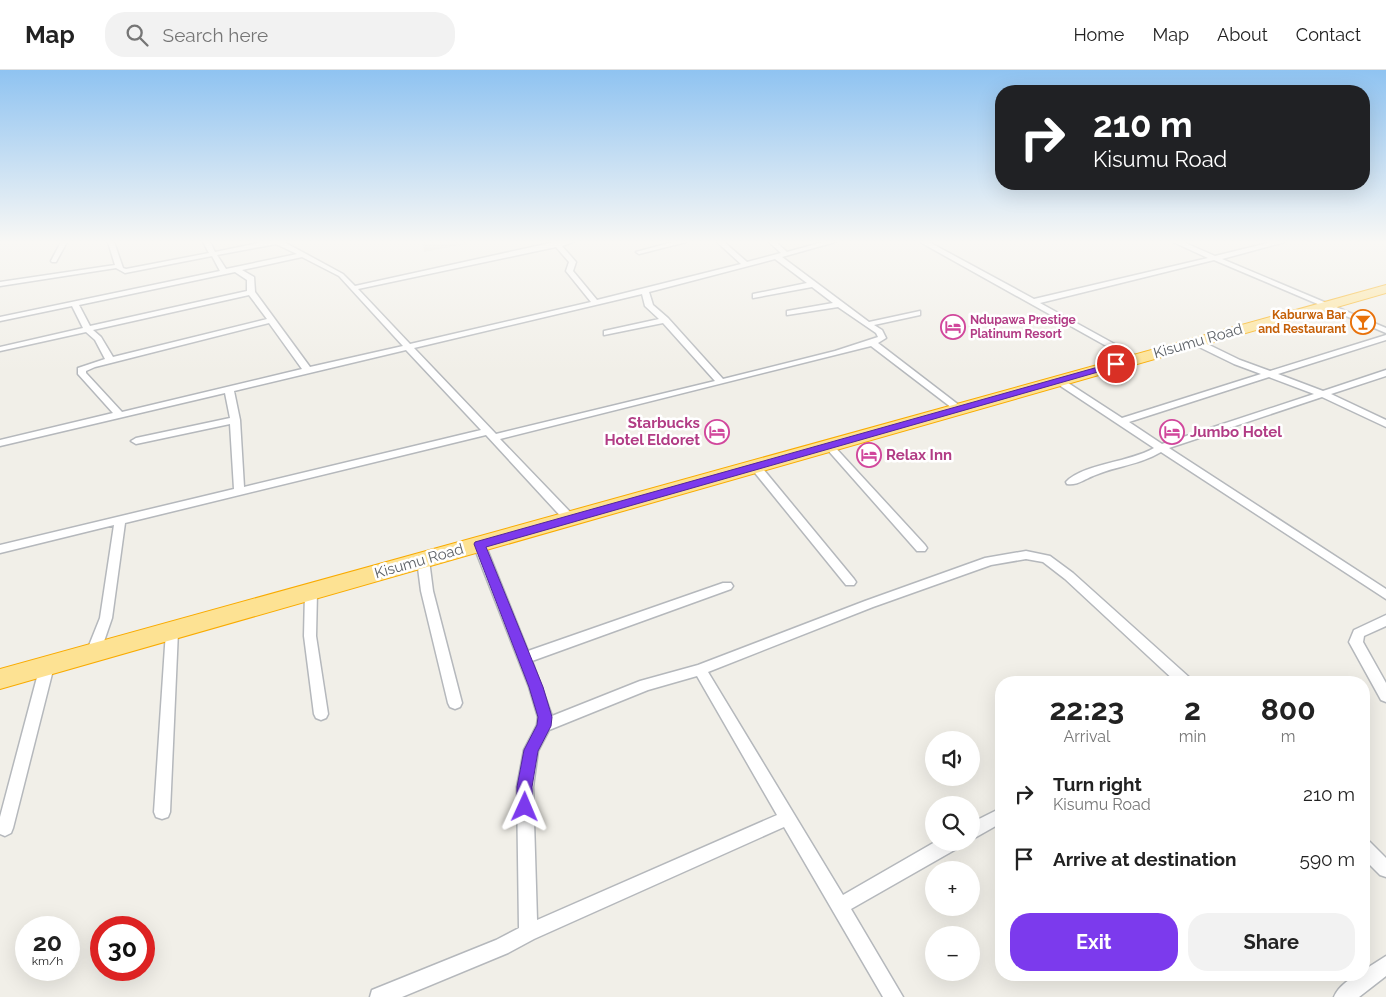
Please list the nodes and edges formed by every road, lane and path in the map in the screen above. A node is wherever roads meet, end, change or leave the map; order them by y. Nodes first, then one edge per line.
1 (157, 285) edge
2 (251, 285) edge
3 (351, 285) edge
4 (367, 285) edge
5 (581, 285) edge
6 (667, 285) edge
7 (808, 285) edge
8 (816, 285) edge
9 (1003, 285) edge
10 (1102, 285) edge
11 (1280, 285) edge
12 (354, 288) junction
13 (1386, 289) edge
14 (645, 291) junction
15 (251, 292) junction
16 (756, 296) dead end
17 (596, 302) junction
18 (1033, 302) junction
19 (74, 303) junction
20 (839, 304) junction
21 (1327, 305) junction
22 (790, 313) dead end
23 (917, 313) dead end
24 (0, 319) edge
25 (271, 320) junction
26 (665, 320) junction
27 (869, 324) junction
28 (87, 329) junction
29 (1386, 331) edge
30 (607, 334) dead end
31 (1386, 337) edge
32 (1196, 342) junction
33 (872, 343) junction
34 (408, 347) junction
35 (0, 349) edge
36 (1135, 359) junction
37 (110, 360) junction
38 (308, 371) junction
39 (1386, 373) edge
40 (1267, 374) junction
41 (720, 381) junction
42 (1059, 381) junction
43 (228, 389) junction
44 (1321, 393) junction
45 (959, 409) junction
46 (119, 414) junction
47 (235, 420) junction
48 (1120, 422) junction
49 (1386, 424) edge
50 (490, 435) junction
51 (136, 441) dead end
52 (0, 443) edge
53 (829, 446) junction
54 (1160, 448) junction
55 (756, 466) junction
56 (1071, 482) dead end
57 (239, 492) junction
58 (570, 519) junction
59 (120, 521) junction
60 (479, 544) junction
61 (922, 548) dead end
62 (0, 549) edge
63 (422, 560) junction
64 (850, 582) dead end
65 (728, 586) dead end
66 (311, 592) junction
67 (1386, 595) edge
68 (1386, 620) edge
69 (172, 631) junction
70 (92, 653) junction
71 (525, 658) junction
72 (47, 666) junction
73 (700, 670) junction
74 (1178, 676) edge
75 (0, 679) edge
76 (1386, 696) edge
77 (455, 703) dead end
78 (321, 714) dead end
79 (544, 726) junction
80 (162, 812) dead end
81 (788, 818) junction
82 (995, 818) edge
83 (980, 827) edge
84 (5, 828) dead end
85 (936, 851) edge
86 (1370, 854) edge
87 (1386, 869) edge
88 (840, 906) junction
89 (528, 933) junction
90 (1386, 965) edge
91 (1370, 977) edge
92 (1364, 981) edge
93 (379, 997) edge
94 (894, 997) edge
95 (1342, 997) edge

1 - 19 street
2 - 15 street
3 - 12 street
4 - 12 street
5 - 17 street
6 - 14 street
7 - 16 street
8 - 20 street
9 - 18 street
10 - 18 street
11 - 21 street
12 - 34 street
13 - 21 highway, Kisumu Road
14 - 17 street
14 - 26 street
15 - 25 street
15 - 28 street
17 - 34 street
18 - 36 street
19 - 24 street
19 - 28 street
20 - 22 street
20 - 27 street
21 - 29 street
21 - 32 highway, Kisumu Road
23 - 27 street
25 - 37 street
25 - 38 street
26 - 30 street
26 - 41 street
27 - 33 street
28 - 35 street
28 - 37 street
31 - 40 street
32 - 36 highway, Kisumu Road
32 - 40 street
33 - 41 street
33 - 45 street
34 - 38 street
34 - 50 street
36 - 42 highway, Kisumu Road
37 - 46 street
38 - 43 street
39 - 44 street
40 - 44 street
40 - 48 street
41 - 50 street
42 - 45 highway, Kisumu Road
42 - 48 street
43 - 46 street
43 - 47 street
44 - 49 street
44 - 54 street
45 - 53 highway, Kisumu Road
46 - 52 street
47 - 51 street
47 - 57 street
48 - 54 street
50 - 57 street
50 - 58 street
53 - 55 highway, Kisumu Road
53 - 61 street
54 - 56 street
54 - 67 street
55 - 58 highway, Kisumu Road
55 - 64 street
57 - 59 street
58 - 60 highway, Kisumu Road
59 - 62 street
59 - 70 street
60 - 63 highway, Kisumu Road
60 - 71 street
63 - 66 highway, Kisumu Road
63 - 77 street
65 - 71 street
66 - 69 highway, Kisumu Road
66 - 78 street
68 - 76 street
69 - 70 highway, Kisumu Road
69 - 80 street
70 - 72 highway, Kisumu Road
71 - 79 street
72 - 75 highway, Kisumu Road
72 - 84 street
73 - 74 street
73 - 79 street
73 - 81 street
79 - 89 street
81 - 88 street
81 - 89 street
82 - 83 street
85 - 88 street
86 - 87 street
88 - 94 street
89 - 93 street
90 - 91 street
92 - 95 street

